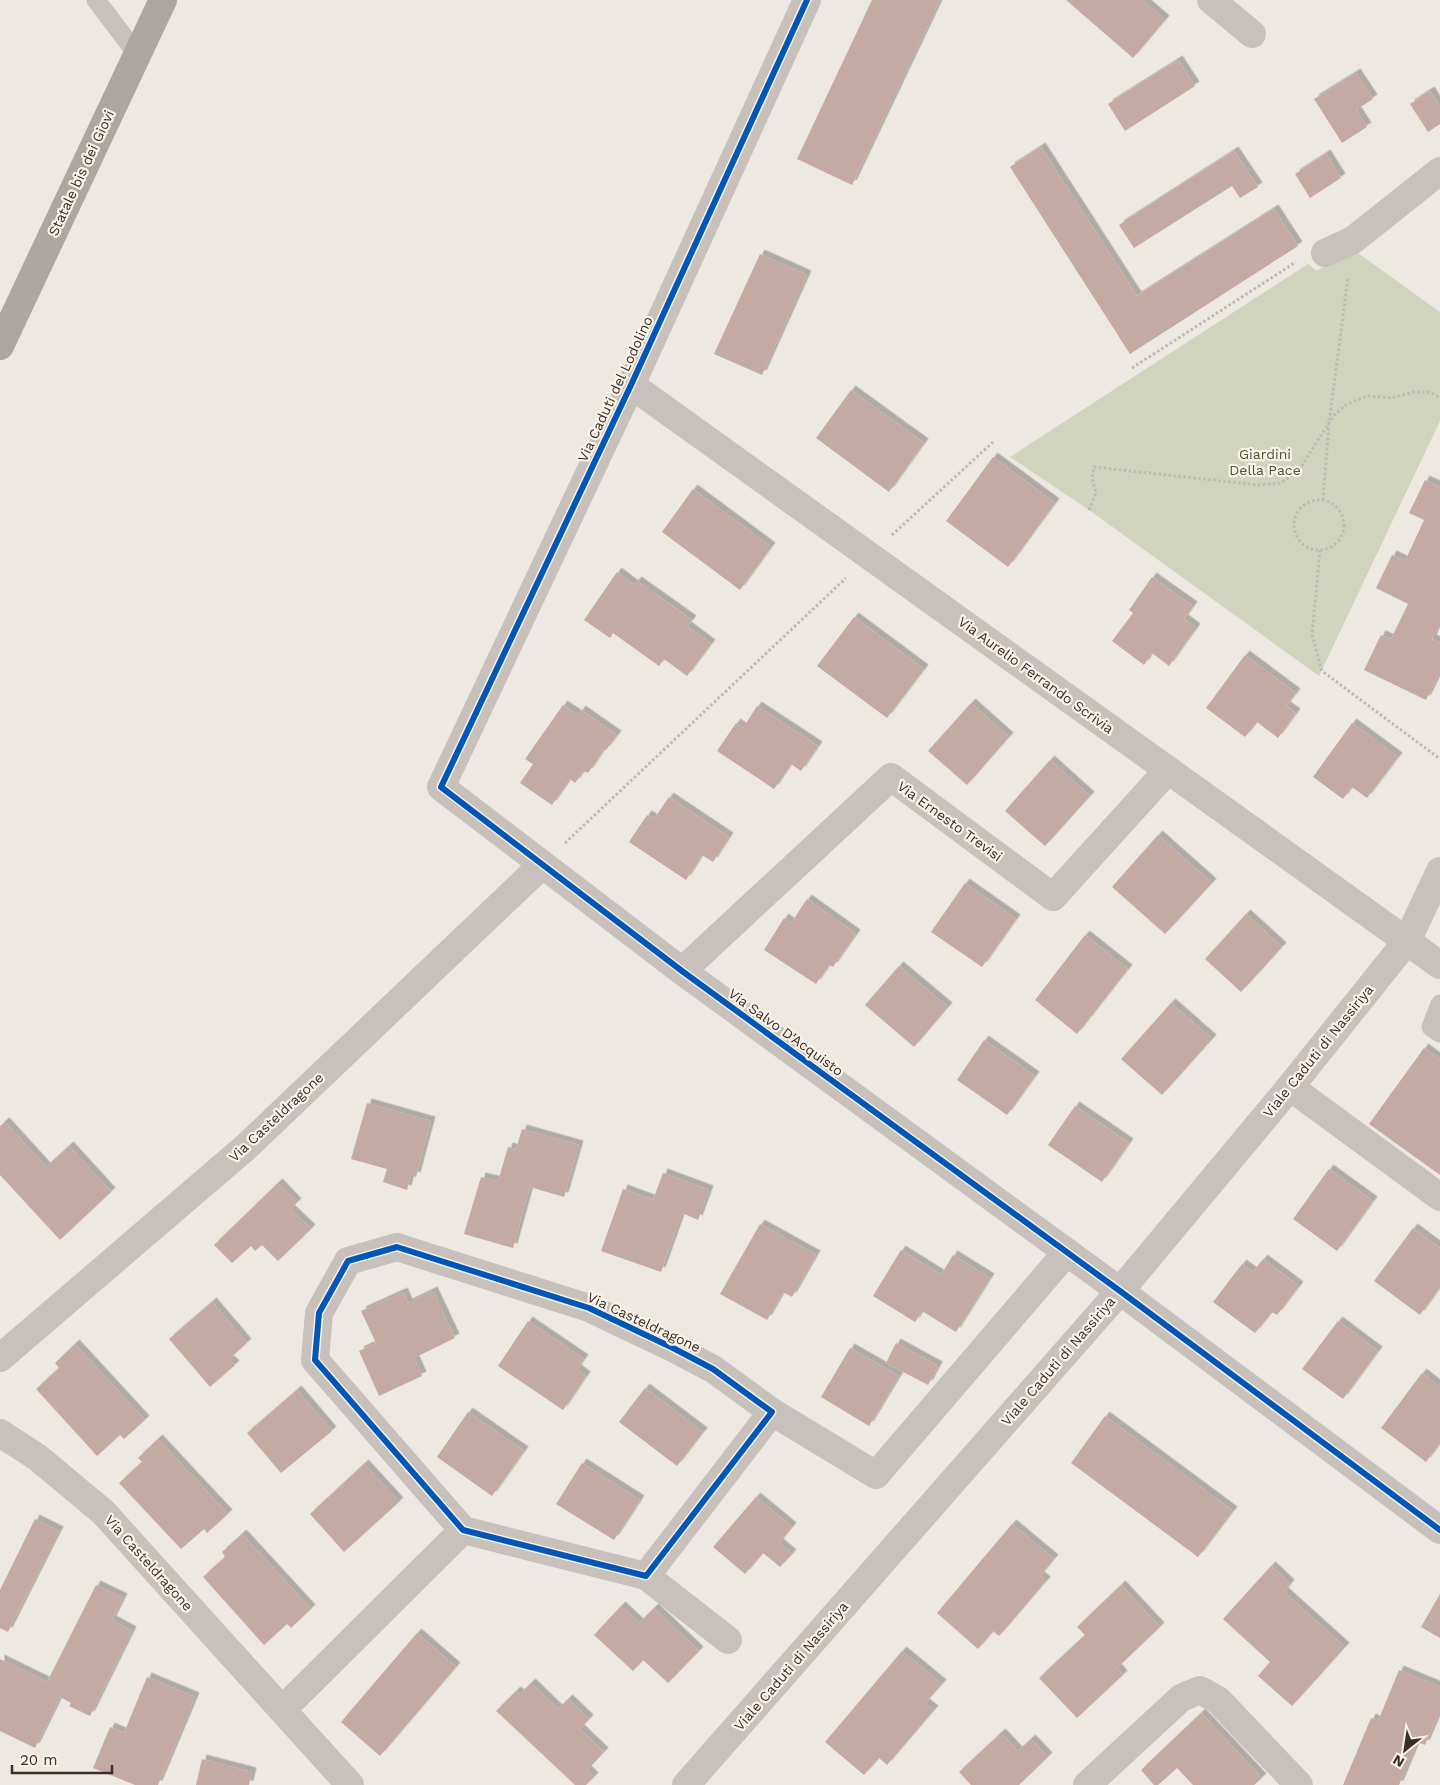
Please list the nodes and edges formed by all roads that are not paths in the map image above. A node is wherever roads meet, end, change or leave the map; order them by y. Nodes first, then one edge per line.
1 (96, 0) edge
2 (163, 0) edge
3 (807, 0) edge
4 (1212, 0) edge
5 (1252, 34) dead end
6 (137, 54) junction
7 (1440, 171) edge
8 (1325, 252) road end
9 (0, 346) edge
10 (631, 385) junction
11 (1168, 770) junction
12 (441, 787) joint
13 (542, 865) junction
14 (1440, 871) edge
15 (1407, 941) junction
16 (1440, 965) edge
17 (682, 971) junction
18 (1440, 1004) edge
19 (1440, 1033) edge
20 (1290, 1087) junction
21 (1440, 1197) edge
22 (1067, 1252) junction
23 (1120, 1290) junction
24 (0, 1358) edge
25 (772, 1412) junction
26 (0, 1434) edge
27 (463, 1530) junction
28 (1440, 1530) edge
29 (646, 1576) junction
30 (728, 1640) dead end
31 (282, 1710) junction
32 (350, 1785) edge
33 (686, 1785) edge
34 (1087, 1785) edge
35 (1300, 1785) edge

1 - 6 lane
2 - 6 main road, Statale bis dei Giovi
3 - 10 street, Via Caduti del Lodolino
4 - 5 street
6 - 9 main road, Statale bis dei Giovi
7 - 8 street
10 - 11 street, Via Aurelio Ferrando Scrivia
10 - 12 street, Via Caduti del Lodolino
11 - 15 street, Via Aurelio Ferrando Scrivia
11 - 17 street, Via Ernesto Trevisi
12 - 13 street, Via Salvo D'Acquisto
13 - 17 street, Via Salvo D'Acquisto
13 - 24 street, Via Casteldragone
14 - 15 street, Viale Caduti di Nassiriya
15 - 16 street, Via Aurelio Ferrando Scrivia
15 - 20 street, Viale Caduti di Nassiriya
17 - 22 street, Via Salvo D'Acquisto
18 - 19 lane
20 - 21 street
20 - 23 street, Viale Caduti di Nassiriya
22 - 23 street, Via Salvo D'Acquisto
22 - 25 street, Via Casteldragone
23 - 28 street, Via Salvo D'Acquisto
23 - 33 street, Viale Caduti di Nassiriya
25 - 27 street, Via Casteldragone
25 - 29 street
26 - 31 street, Via Casteldragone
27 - 29 street
27 - 31 street
29 - 30 street
31 - 32 street, Via Casteldragone
34 - 35 street

